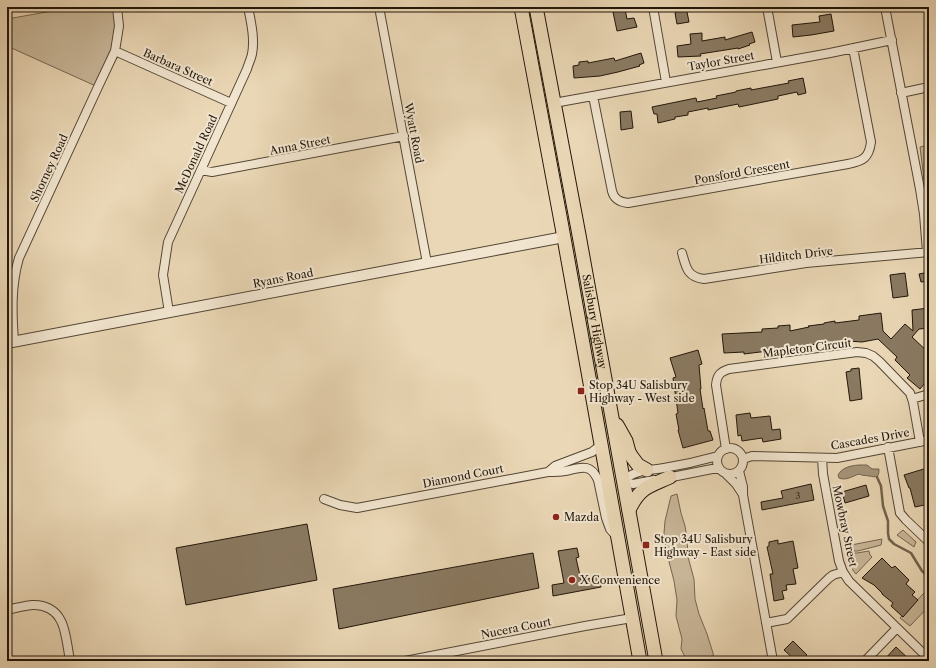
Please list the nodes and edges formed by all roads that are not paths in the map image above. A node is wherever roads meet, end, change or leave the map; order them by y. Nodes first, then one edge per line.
1 (117, 7) edge
2 (248, 7) edge
3 (379, 7) edge
4 (521, 7) edge
5 (536, 7) edge
6 (653, 7) edge
7 (767, 7) edge
8 (885, 7) edge
9 (892, 40) junction
10 (852, 48) junction
11 (115, 52) junction
12 (777, 62) junction
13 (666, 82) junction
14 (929, 88) edge
15 (901, 93) junction
16 (593, 96) junction
17 (554, 103) junction
18 (231, 104) junction
19 (540, 107) junction
20 (404, 136) junction
21 (201, 170) junction
22 (579, 235) junction
23 (564, 237) junction
24 (928, 252) edge
25 (682, 253) dead end
26 (427, 263) junction
27 (169, 312) junction
28 (11, 342) edge
29 (929, 394) edge
30 (912, 399) junction
31 (611, 414) junction
32 (929, 440) edge
33 (920, 442) junction
34 (601, 445) junction
35 (888, 447) junction
36 (726, 449) junction
37 (718, 456) junction
38 (822, 458) junction
39 (743, 460) junction
40 (604, 464) junction
41 (647, 470) junction
42 (722, 471) junction
43 (739, 471) junction
44 (548, 472) junction
45 (670, 477) junction
46 (623, 481) junction
47 (743, 495) junction
48 (324, 499) dead end
49 (629, 510) junction
50 (618, 538) junction
51 (929, 542) edge
52 (624, 572) junction
53 (843, 572) junction
54 (7, 610) edge
55 (632, 618) junction
56 (766, 623) junction
57 (897, 628) junction
58 (929, 659) edge
59 (70, 661) edge
60 (405, 661) edge
61 (640, 661) edge
62 (656, 661) edge
63 (773, 661) edge
64 (865, 661) edge

1 - 11 street, Shorney Road
2 - 18 street, McDonald Road
3 - 20 street, Wyatt Road
4 - 19 main road, Salisbury Highway
5 - 17 main road, Salisbury Highway
6 - 13 street
7 - 12 street
8 - 9 street
9 - 10 street, Taylor Street
9 - 15 street
10 - 12 street, Taylor Street
10 - 16 street, Ponsford Crescent
11 - 18 street, Barbara Street
11 - 28 street, Shorney Road
12 - 13 street, Taylor Street
13 - 16 street, Taylor Street
14 - 15 street
15 - 24 street
16 - 17 street, Taylor Street
17 - 19 main road
17 - 22 main road, Salisbury Highway
18 - 21 street, McDonald Road
19 - 23 main road, Salisbury Highway
20 - 21 street, Anna Street
20 - 26 street, Wyatt Road
21 - 27 street, McDonald Road
22 - 23 main road
22 - 31 main road, Salisbury Highway
23 - 26 street, Ryans Road
23 - 34 main road, Salisbury Highway
24 - 25 street, Hilditch Drive
26 - 27 street, Ryans Road
27 - 28 street, Ryans Road
29 - 30 street
30 - 33 street, Mapleton Circuit
30 - 36 street, Mapleton Circuit
31 - 41 main road
31 - 46 main road, Salisbury Highway
32 - 33 street, Cascades Drive
33 - 35 street, Cascades Drive
34 - 40 main road, Salisbury Highway
34 - 44 street, Diamond Court
35 - 38 street, Cascades Drive
35 - 51 street
36 - 37 street
36 - 39 street
37 - 41 street
37 - 42 street
38 - 39 street, Cascades Drive
38 - 53 street, Mowbray Street
39 - 43 street
40 - 46 main road
40 - 50 main road, Salisbury Highway
41 - 46 street
42 - 43 street
42 - 45 street
42 - 47 street
43 - 47 street
44 - 48 street, Diamond Court
44 - 50 street
45 - 46 street
45 - 49 main road
46 - 49 main road, Salisbury Highway
46 - 52 main road
47 - 56 street
49 - 62 main road, Salisbury Highway
50 - 52 main road, Salisbury Highway
52 - 55 main road, Salisbury Highway
53 - 56 street
53 - 57 street, Mowbray Street
54 - 59 street
55 - 60 street, Nucera Court
55 - 61 main road, Salisbury Highway
56 - 63 street
57 - 58 street, Mowbray Street
57 - 64 street

